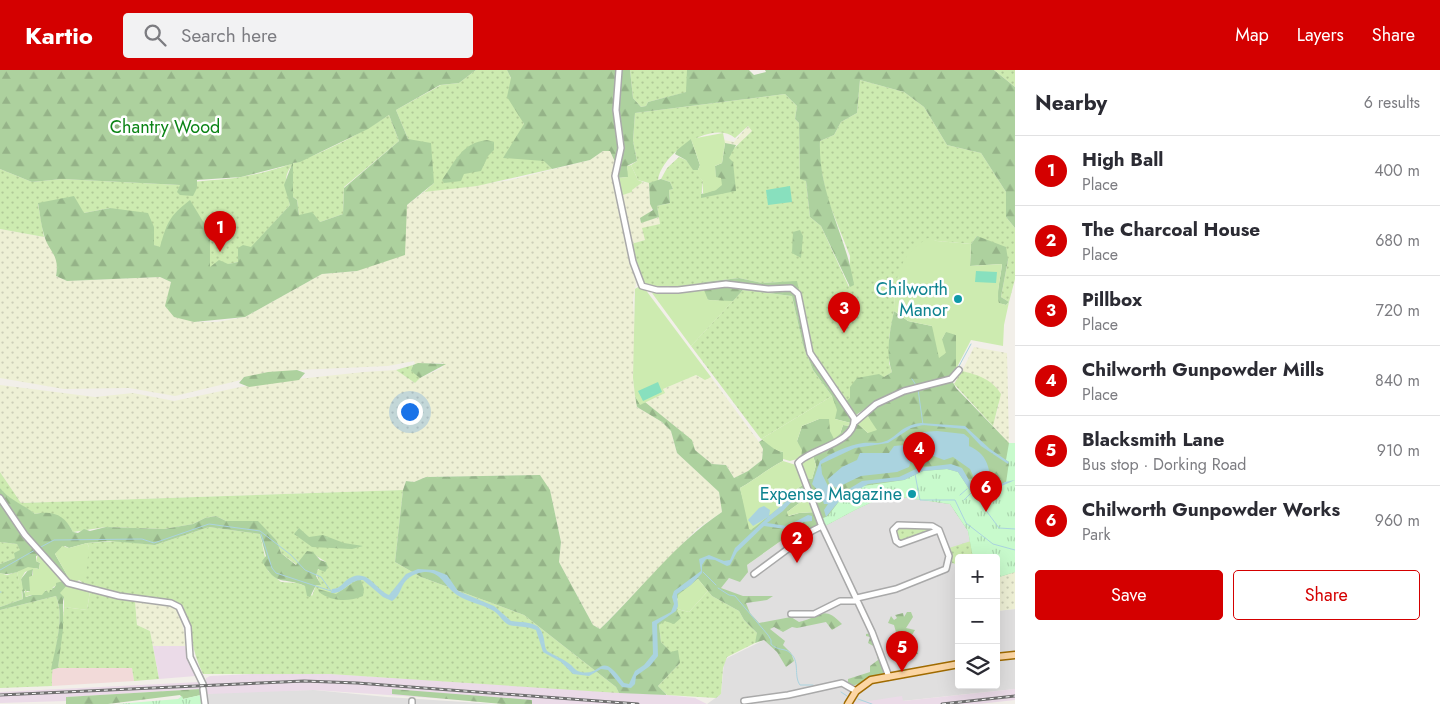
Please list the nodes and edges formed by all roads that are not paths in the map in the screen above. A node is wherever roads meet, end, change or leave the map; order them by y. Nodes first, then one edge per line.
1 (619, 70) edge
2 (959, 370) dead end
3 (854, 422) junction
4 (0, 498) edge
5 (822, 526) junction
6 (939, 530) junction
7 (754, 574) dead end
8 (857, 600) junction
9 (792, 614) dead end
10 (1015, 655) edge
11 (1000, 657) edge
12 (955, 665) edge
13 (889, 677) junction
14 (856, 690) junction
15 (744, 701) dead end
16 (205, 704) edge
17 (848, 704) edge

1 - 3 street
2 - 3 street
3 - 5 street
4 - 16 street
5 - 7 street
5 - 8 street
6 - 6 street
6 - 8 street
8 - 9 street
8 - 13 street
10 - 11 main road
12 - 13 main road
13 - 14 main road
14 - 15 street
14 - 17 main road

